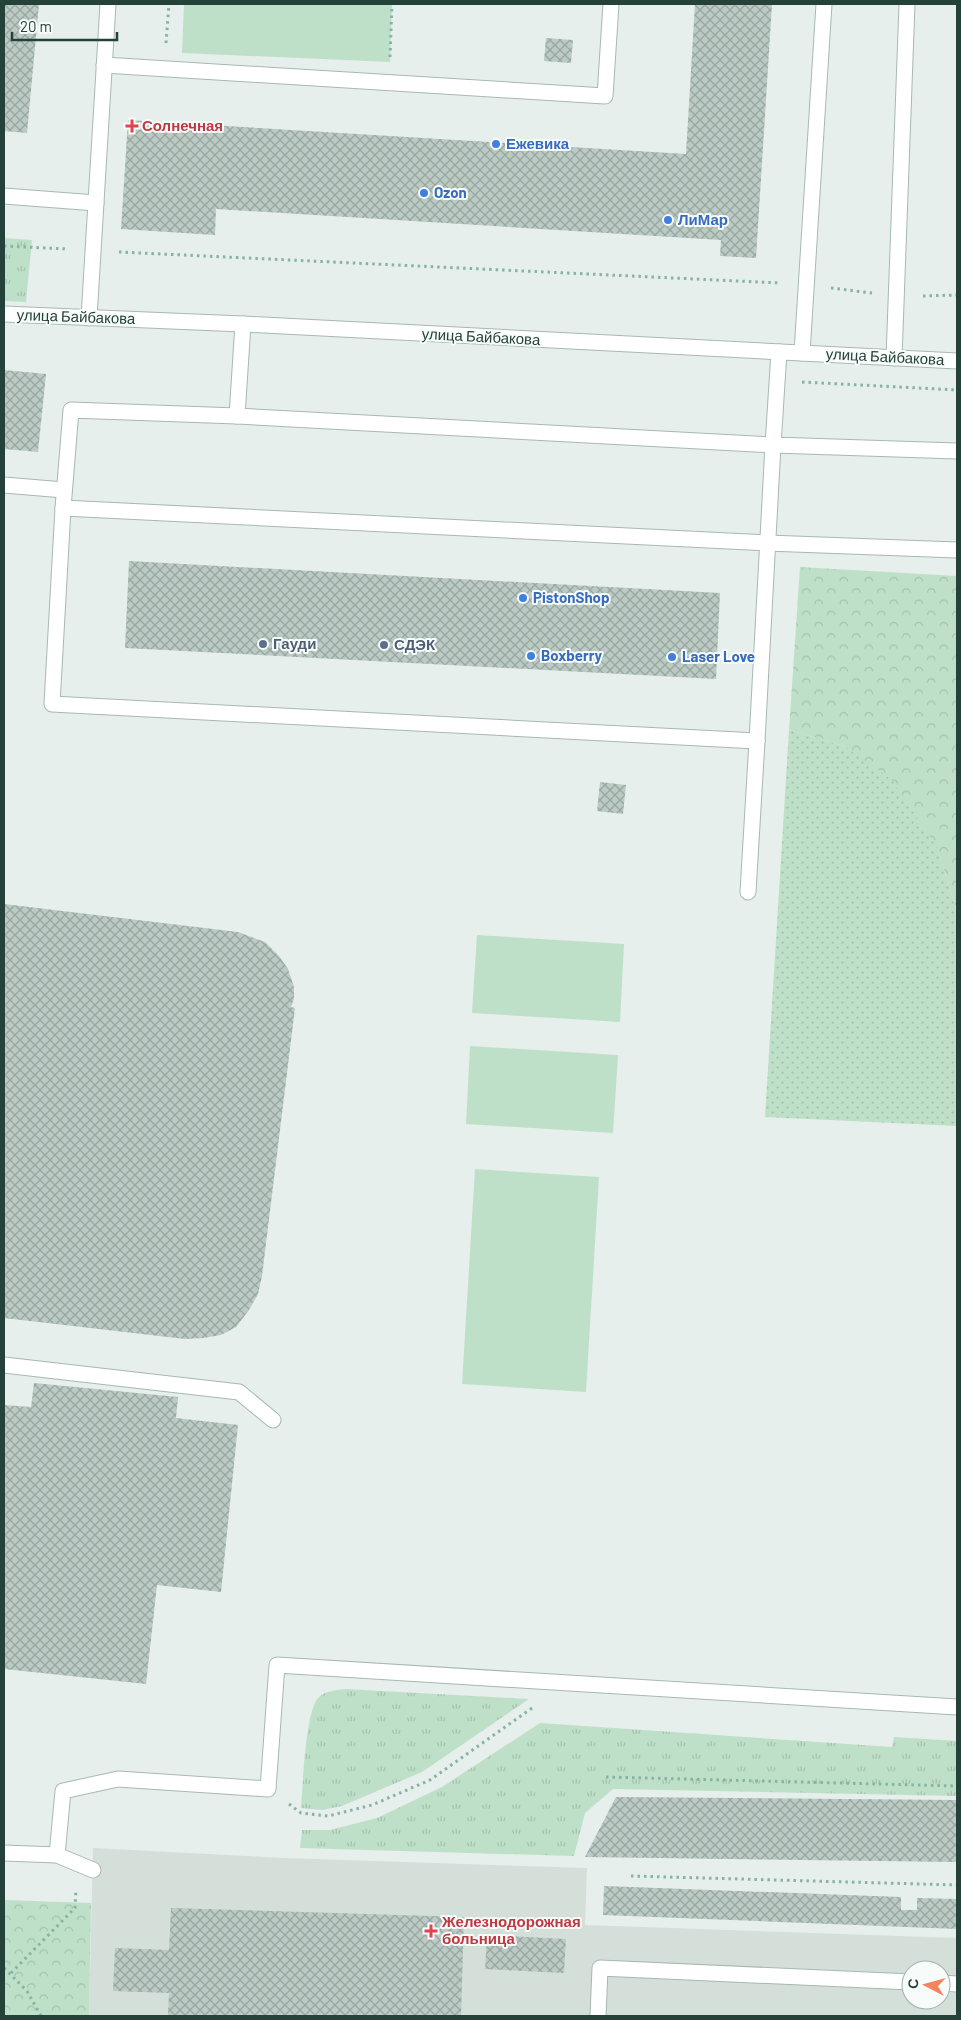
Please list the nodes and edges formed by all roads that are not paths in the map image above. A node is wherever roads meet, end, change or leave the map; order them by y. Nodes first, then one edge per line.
1 (108, 4) edge
2 (611, 4) edge
3 (824, 4) edge
4 (907, 4) edge
5 (104, 65) junction
6 (4, 196) edge
7 (96, 203) junction
8 (4, 314) edge
9 (88, 318) junction
10 (244, 324) junction
11 (779, 352) junction
12 (802, 353) junction
13 (894, 358) junction
14 (957, 361) edge
15 (237, 416) junction
16 (772, 445) junction
17 (957, 451) edge
18 (4, 485) edge
19 (64, 490) junction
20 (63, 508) junction
21 (767, 543) junction
22 (957, 550) edge
23 (757, 741) junction
24 (748, 892) dead end
25 (4, 1365) edge
26 (273, 1420) dead end
27 (957, 1706) edge
28 (4, 1853) edge
29 (57, 1855) junction
30 (86, 1867) road end
31 (901, 1982) edge
32 (598, 2016) edge

1 - 5 street
2 - 5 street
3 - 12 street
4 - 13 street
5 - 7 street
6 - 7 street
7 - 9 street
8 - 9 street, улица Байбакова
9 - 10 street, улица Байбакова
10 - 11 street, улица Байбакова
10 - 15 street
11 - 12 street, улица Байбакова
11 - 16 street
12 - 13 street, улица Байбакова
13 - 14 street, улица Байбакова
15 - 16 street
15 - 19 street
16 - 17 street
16 - 21 street
18 - 19 street
19 - 20 street
20 - 21 street
20 - 23 street
21 - 22 street
21 - 23 street
23 - 24 street
25 - 26 street
27 - 29 street
28 - 29 street
29 - 30 street
31 - 32 street

